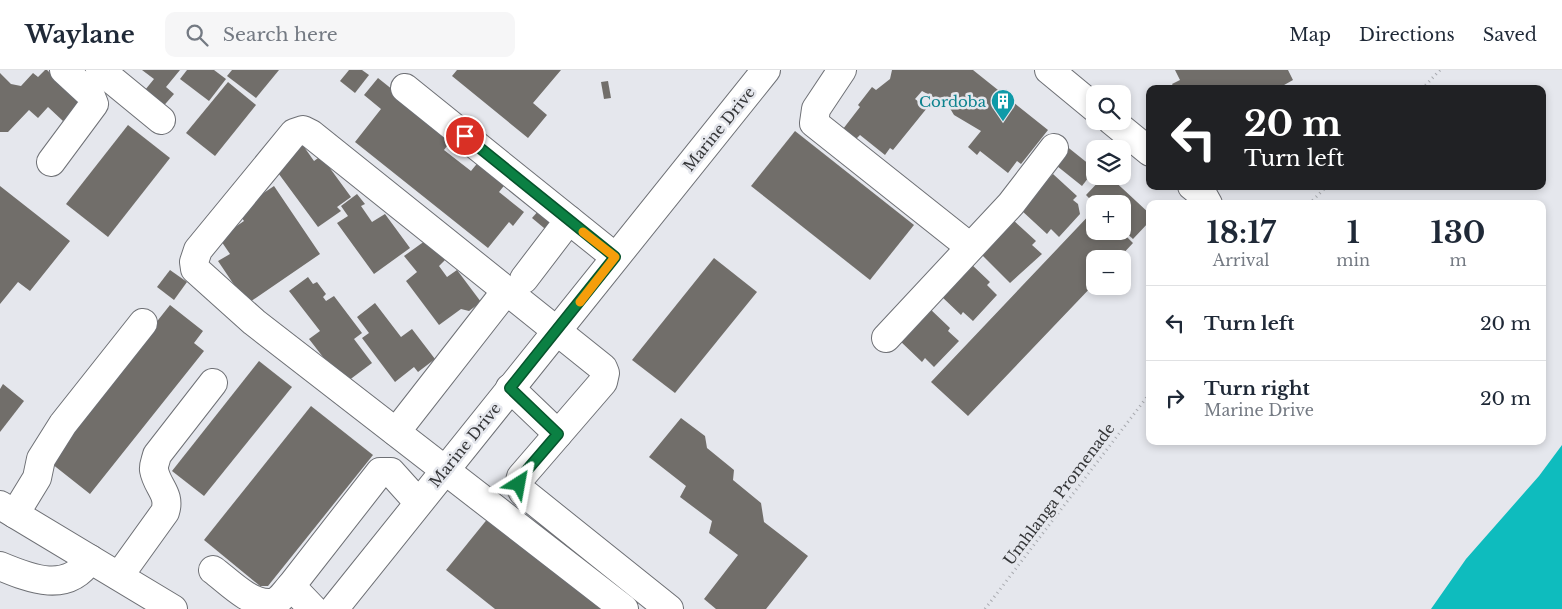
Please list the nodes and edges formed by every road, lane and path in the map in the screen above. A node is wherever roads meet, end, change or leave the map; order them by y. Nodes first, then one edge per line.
1 (64, 70) edge
2 (100, 70) edge
3 (766, 70) edge
4 (842, 70) edge
5 (1049, 70) edge
6 (1440, 70) edge
7 (1426, 85) edge
8 (405, 88) dead end
9 (1086, 101) edge
10 (161, 120) dead end
11 (1123, 130) edge
12 (1054, 148) dead end
13 (1146, 149) edge
14 (51, 162) dead end
15 (1196, 190) edge
16 (1322, 190) edge
17 (1206, 200) edge
18 (1314, 200) edge
19 (569, 220) junction
20 (970, 247) junction
21 (615, 257) junction
22 (515, 285) junction
23 (143, 323) dead end
24 (556, 331) junction
25 (886, 338) dead end
26 (213, 383) dead end
27 (510, 388) junction
28 (1146, 398) edge
29 (396, 432) junction
30 (558, 434) junction
31 (446, 470) junction
32 (418, 502) junction
33 (7, 510) edge
34 (90, 559) junction
35 (0, 566) edge
36 (213, 570) dead end
37 (118, 576) junction
38 (291, 586) junction
39 (173, 609) edge
40 (312, 609) edge
41 (334, 609) edge
42 (624, 609) edge
43 (669, 609) edge
44 (985, 609) edge

1 - 14 street
2 - 10 street
3 - 21 street, Marine Drive
4 - 20 street
5 - 9 street
6 - 7 path
8 - 19 street
11 - 13 street
12 - 20 street
15 - 17 street
16 - 18 path
19 - 21 street
19 - 22 street
20 - 25 street
21 - 24 street, Marine Drive
22 - 24 street
22 - 29 street
22 - 29 street
23 - 33 street
24 - 27 street, Marine Drive
24 - 30 street
26 - 37 street
27 - 30 street
27 - 31 street, Marine Drive
28 - 44 path, Umhlanga Promenade
29 - 31 street
30 - 43 street
31 - 32 street, Marine Drive
31 - 42 street
32 - 38 street
32 - 41 street, Marine Drive
33 - 34 street
34 - 35 street
34 - 37 street
36 - 38 street
37 - 39 street
38 - 40 street

